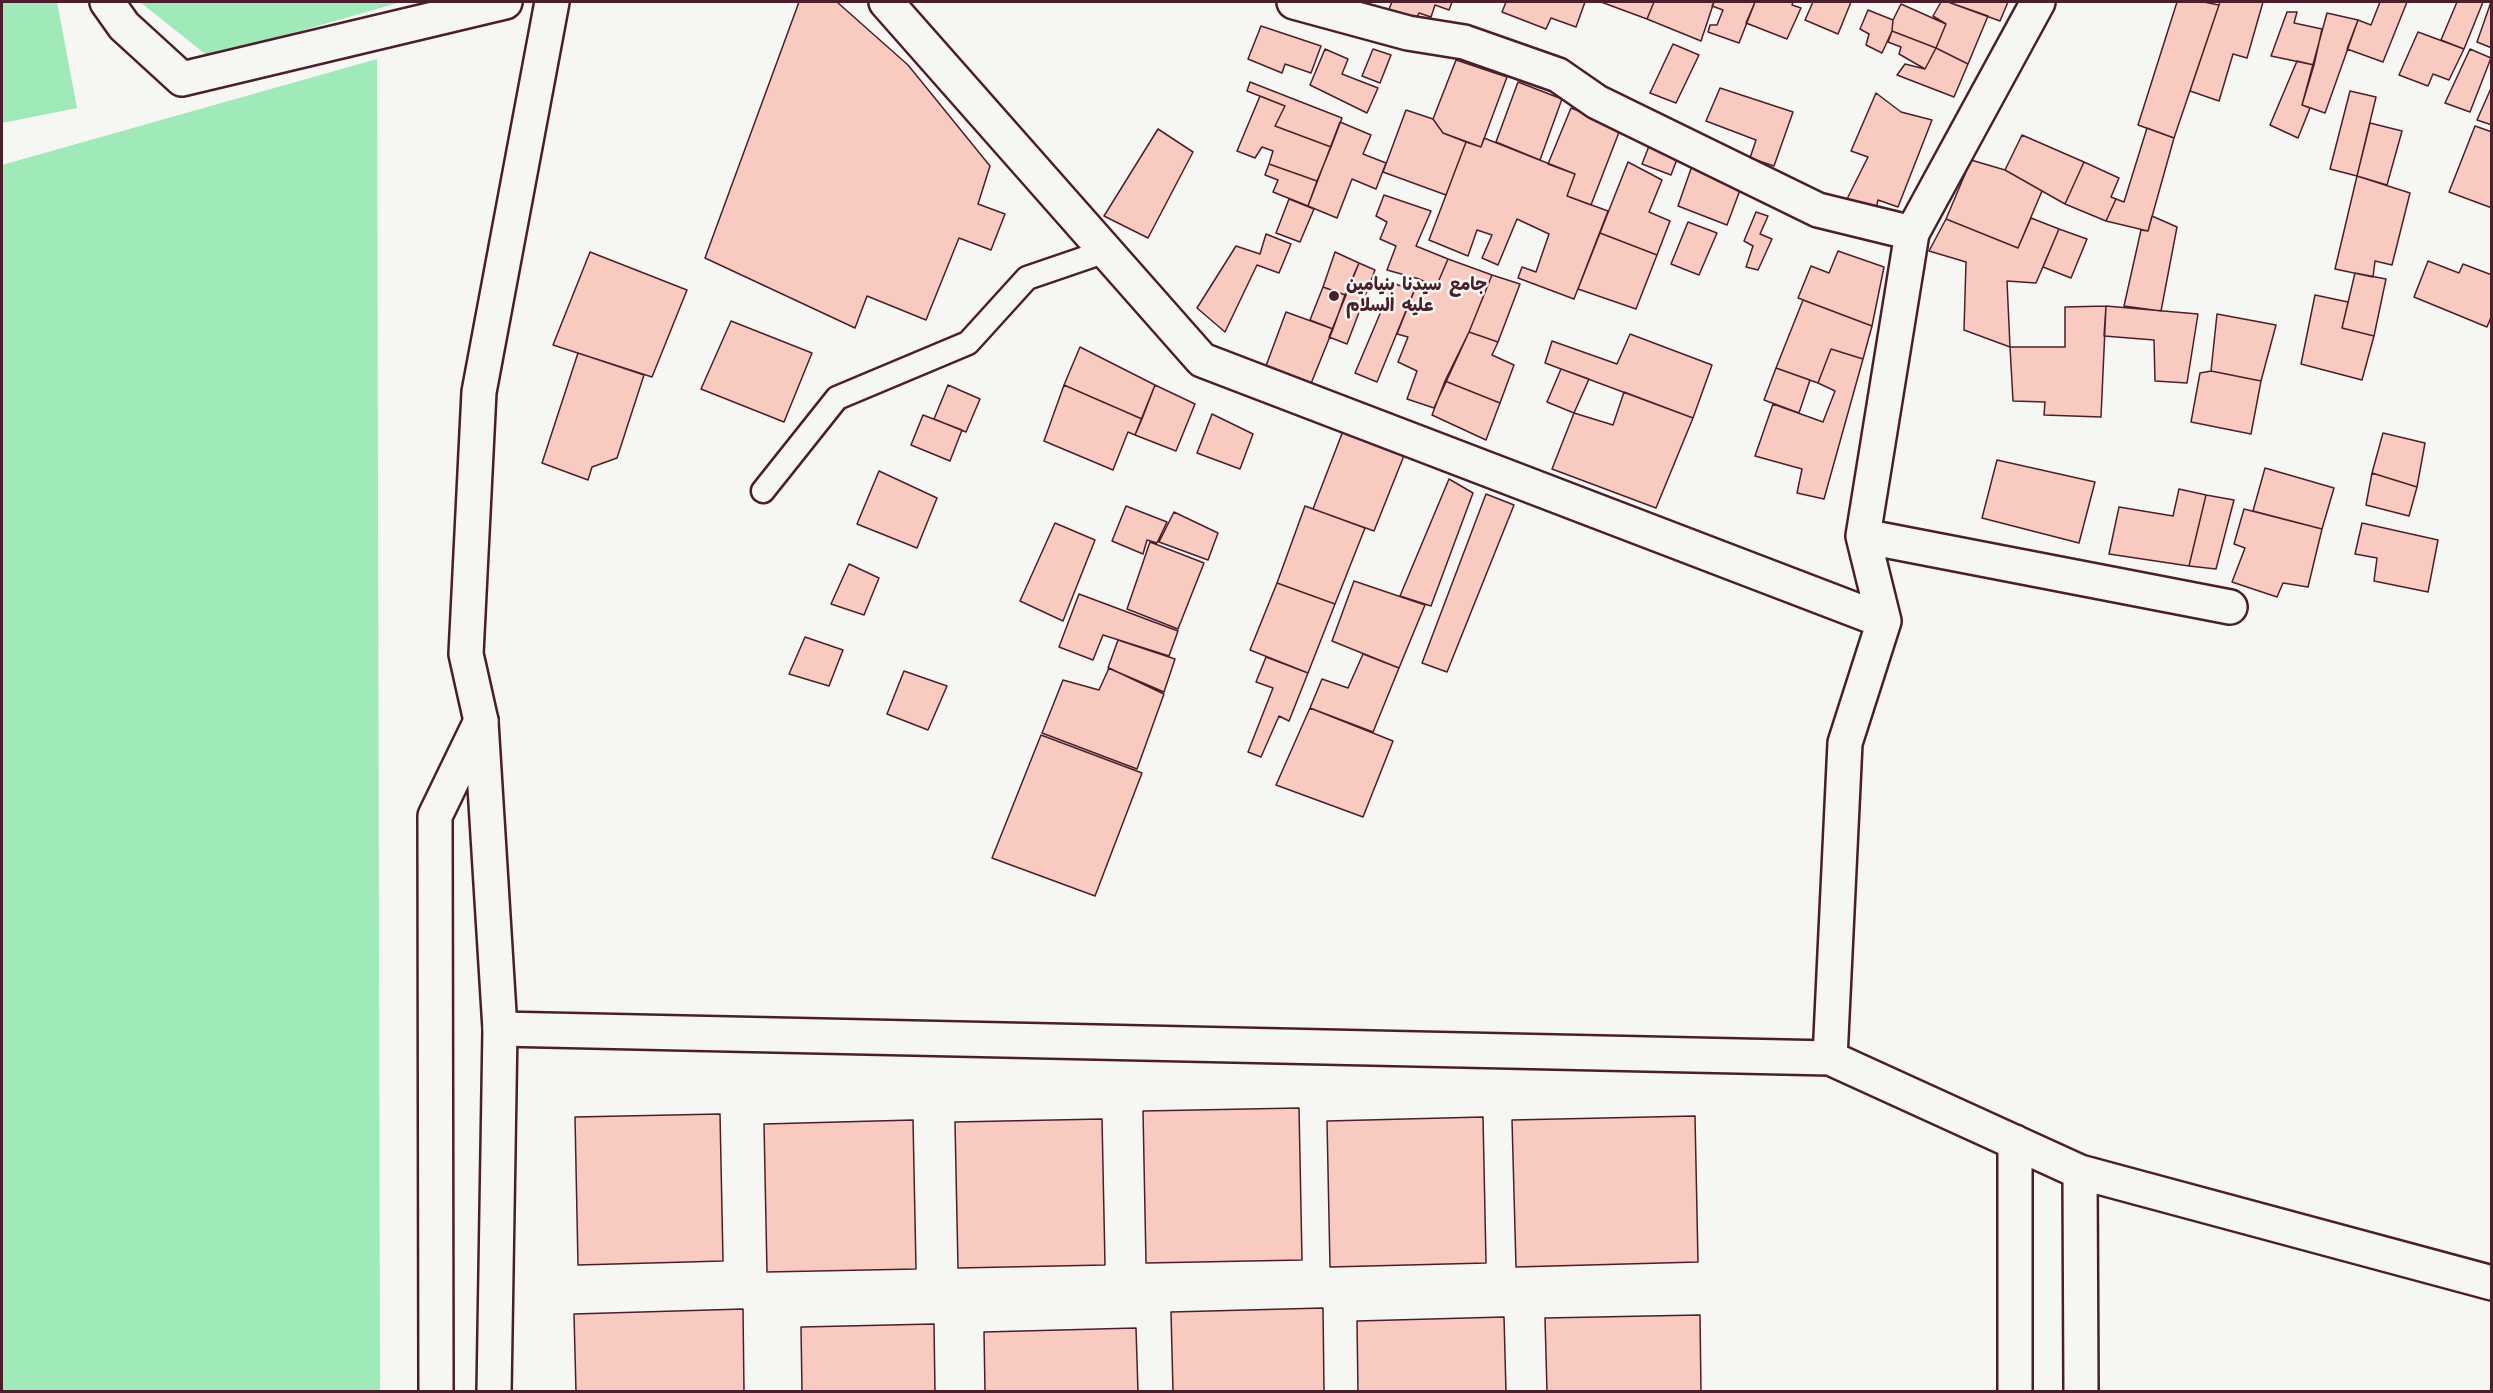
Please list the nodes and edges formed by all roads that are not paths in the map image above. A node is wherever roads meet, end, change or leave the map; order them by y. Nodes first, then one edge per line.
1 (107, 2) edge
2 (506, 2) edge
3 (552, 2) edge
4 (886, 2) edge
5 (1294, 2) edge
6 (2038, 2) edge
7 (436, 8) edge
8 (1912, 233) junction
9 (1106, 250) junction
10 (763, 491) dead end
11 (1863, 536) junction
12 (2230, 607) dead end
13 (1884, 621) junction
14 (481, 721) junction
15 (500, 1029) junction
16 (1830, 1058) junction
17 (2015, 1142) junction
18 (2080, 1172) junction
19 (2492, 1283) edge
20 (435, 1392) edge
21 (494, 1392) edge
22 (2015, 1392) edge
23 (2081, 1392) edge

1 - 7 street
2 - 7 street
3 - 14 street
4 - 9 street
5 - 8 street
6 - 8 street
8 - 11 street
9 - 10 lane
9 - 13 street
11 - 12 street
11 - 13 street
13 - 16 street
14 - 15 street
14 - 20 street
15 - 16 street
15 - 21 street
16 - 17 street
17 - 18 street
17 - 22 street
18 - 19 street
18 - 23 street

